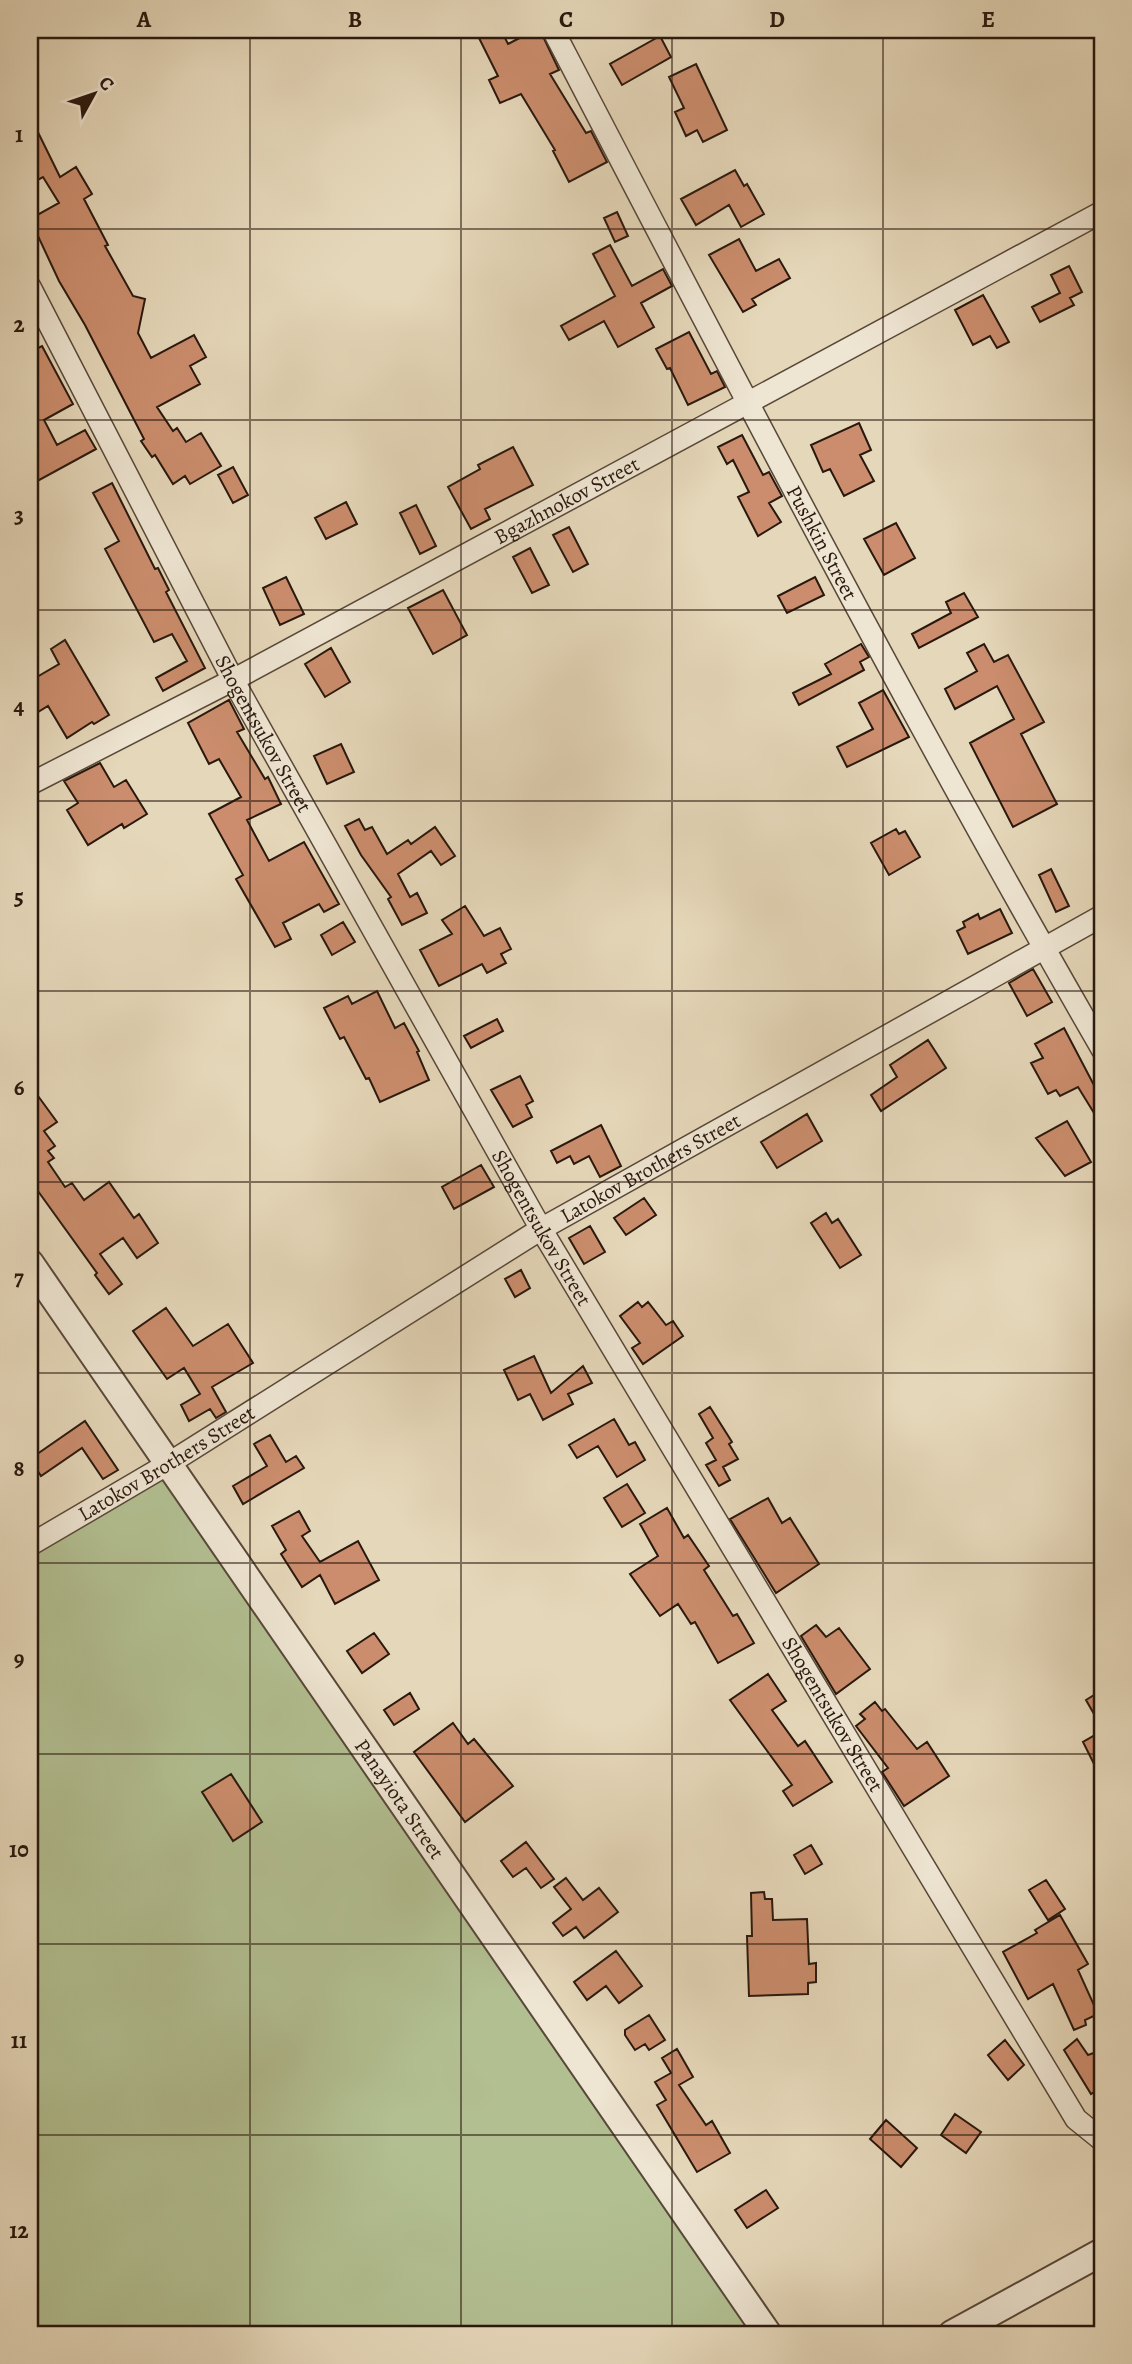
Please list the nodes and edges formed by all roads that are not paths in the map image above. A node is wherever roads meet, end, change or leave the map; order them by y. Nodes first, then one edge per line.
1 (553, 30) edge
2 (1102, 212) edge
3 (30, 287) edge
4 (746, 402) junction
5 (233, 680) junction
6 (30, 784) edge
7 (1102, 916) edge
8 (1044, 948) junction
9 (1102, 1049) edge
10 (541, 1229) junction
11 (30, 1263) edge
12 (168, 1464) junction
13 (30, 1545) edge
14 (1102, 2140) edge
15 (1102, 2252) edge
16 (768, 2334) edge
17 (952, 2334) edge

1 - 4 street, Pushkin Street
2 - 4 street, Bgazhnokov Street
3 - 5 street, Shogentsukov Street
4 - 5 street, Bgazhnokov Street
4 - 8 street, Pushkin Street
5 - 6 street, Bgazhnokov Street
5 - 10 street, Shogentsukov Street
7 - 8 street, Latokov Brothers Street
8 - 9 street, Pushkin Street
8 - 10 street, Latokov Brothers Street
10 - 12 street, Latokov Brothers Street
10 - 14 street, Shogentsukov Street
11 - 12 street, Panayiota Street
12 - 13 street, Latokov Brothers Street
12 - 16 street, Panayiota Street
15 - 17 street

